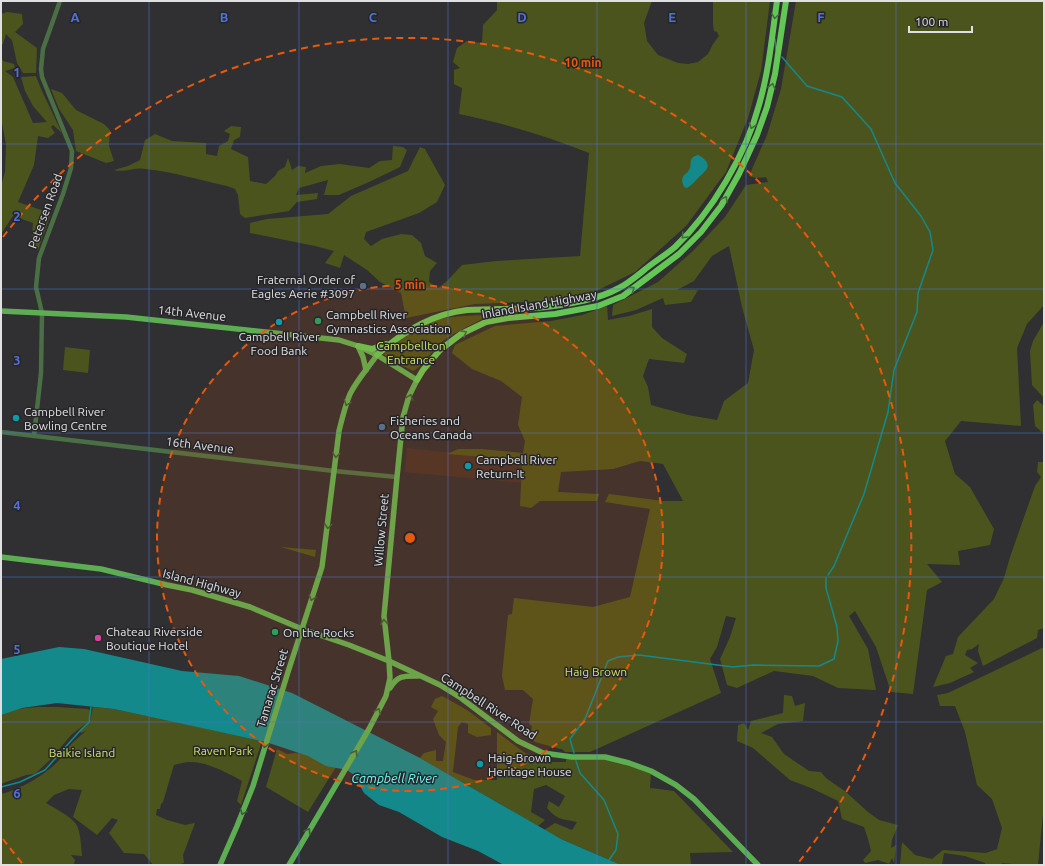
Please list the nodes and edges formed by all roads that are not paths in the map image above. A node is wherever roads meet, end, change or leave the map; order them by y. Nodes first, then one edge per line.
1 (60, 1) edge
2 (777, 1) edge
3 (786, 1) edge
4 (1, 311) edge
5 (42, 313) junction
6 (390, 343) junction
7 (358, 346) junction
8 (377, 355) junction
9 (366, 370) junction
10 (417, 380) junction
11 (1, 432) edge
12 (34, 436) junction
13 (334, 471) junction
14 (397, 477) junction
15 (1, 557) edge
16 (302, 629) junction
17 (389, 661) junction
18 (420, 676) junction
19 (386, 696) junction
20 (220, 865) edge
21 (288, 865) edge
22 (758, 865) edge

1 - 5 street, Petersen Road
2 -> 6 highway, Inland Island Highway
10 -> 3 highway, Inland Island Highway
4 - 5 main road, 14th Avenue
5 - 7 main road, 14th Avenue
5 - 12 street, Petersen Road
6 - 7 highway
6 - 8 highway, Inland Island Highway
7 - 8 main road, 14th Avenue
7 - 9 main road
8 - 9 main road, Tamarac Street
8 - 10 main road
9 -> 13 main road, Tamarac Street
14 -> 10 main road, Willow Street
11 - 12 street, 16th Avenue
12 - 13 street, 16th Avenue
13 - 14 street, 16th Avenue
13 -> 16 main road, Tamarac Street
17 -> 14 main road, Willow Street
15 - 16 main road, Island Highway
16 - 17 main road, Island Highway
16 -> 20 main road, Tamarac Street
17 - 18 main road, Campbell River Road
17 - 19 main road, Willow Street
18 - 19 main road
18 - 22 main road, Campbell River Road
21 -> 19 main road, Willow Street

